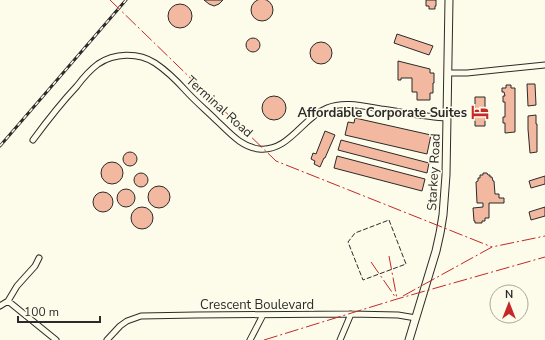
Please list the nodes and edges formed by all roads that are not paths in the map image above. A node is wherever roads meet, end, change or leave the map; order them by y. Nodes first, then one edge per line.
1 (449, 0) edge
2 (545, 65) edge
3 (448, 73) junction
4 (447, 118) junction
5 (32, 140) dead end
6 (39, 258) dead end
7 (8, 301) junction
8 (0, 306) edge
9 (351, 314) junction
10 (263, 315) junction
11 (416, 318) junction
12 (56, 340) edge
13 (107, 340) edge
14 (250, 340) edge
15 (340, 340) edge
16 (409, 340) edge

1 - 3 main road, Starkey Road
2 - 3 street
3 - 4 main road, Starkey Road
4 - 5 street, Terminal Road
4 - 11 main road, Starkey Road
6 - 7 street
7 - 8 street
7 - 12 street
9 - 10 street, Crescent Boulevard
9 - 11 street, Crescent Boulevard
9 - 15 street
10 - 13 street, Crescent Boulevard
10 - 14 street
11 - 16 main road, Starkey Road

